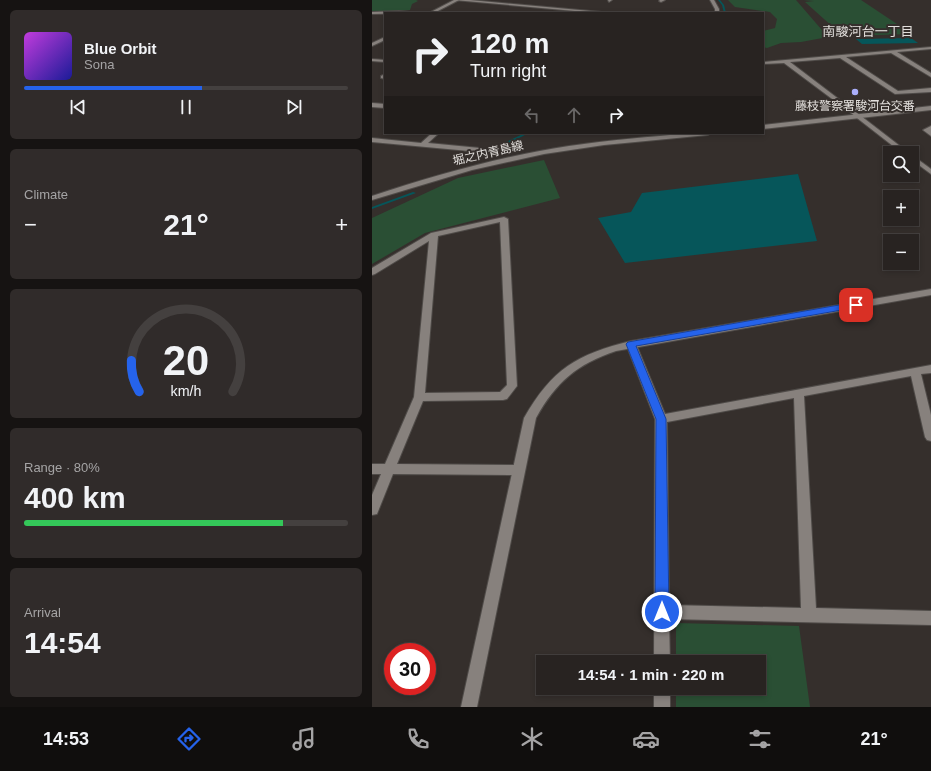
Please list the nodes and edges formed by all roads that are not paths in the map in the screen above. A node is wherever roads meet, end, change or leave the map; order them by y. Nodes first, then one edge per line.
1 (456, 0) edge
2 (712, 0) edge
3 (543, 3) dead end
4 (535, 7) junction
5 (523, 11) dead end
6 (433, 12) edge
7 (579, 12) edge
8 (717, 12) edge
9 (372, 13) edge
10 (384, 13) edge
11 (384, 39) edge
12 (372, 45) edge
13 (931, 48) edge
14 (891, 52) junction
15 (841, 56) junction
16 (372, 60) edge
17 (384, 61) edge
18 (785, 62) junction
19 (764, 64) edge
20 (931, 75) edge
21 (931, 90) edge
22 (931, 102) edge
23 (372, 105) edge
24 (384, 106) edge
25 (931, 108) edge
26 (852, 111) junction
27 (859, 116) junction
28 (764, 120) edge
29 (764, 127) edge
30 (931, 128) edge
31 (435, 134) edge
32 (647, 134) edge
33 (699, 134) edge
34 (931, 134) edge
35 (372, 140) edge
36 (422, 145) junction
37 (897, 146) edge
38 (480, 150) dead end
39 (919, 163) edge
40 (931, 172) edge
41 (372, 192) edge
42 (372, 198) edge
43 (434, 235) junction
44 (372, 272) edge
45 (931, 292) edge
46 (631, 344) junction
47 (931, 369) edge
48 (915, 372) junction
49 (799, 394) junction
50 (419, 397) junction
51 (661, 419) junction
52 (931, 437) edge
53 (372, 468) edge
54 (388, 469) junction
55 (518, 470) junction
56 (372, 510) edge
57 (662, 612) junction
58 (809, 616) junction
59 (931, 618) edge
60 (662, 655) edge
61 (662, 695) edge
62 (469, 707) edge
63 (662, 707) edge

1 - 4 street
1 - 6 street
2 - 8 street
3 - 4 street
4 - 5 street
4 - 7 street
9 - 10 street
11 - 12 street
13 - 14 street
14 - 15 street
14 - 20 street
15 - 18 street
15 - 21 street
16 - 17 street
18 - 19 street
18 - 26 street
22 - 26 street
23 - 24 street
25 - 27 street
26 - 27 street
26 - 28 street
27 - 29 street
27 - 37 street
30 - 34 street
31 - 36 street
32 - 41 street, 堀之内青島線
33 - 42 street, 堀之内青島線
35 - 36 street
36 - 38 street
39 - 40 street
43 - 44 street
43 - 50 street
43 - 50 street
45 - 46 street
46 - 51 street
46 - 55 street
47 - 48 street
48 - 49 street
48 - 52 street
49 - 51 street
49 - 58 street
50 - 54 street
51 - 57 street
53 - 54 street
54 - 55 street
54 - 56 street
55 - 62 street
57 - 58 street
57 - 60 street
58 - 59 street
61 - 63 street

